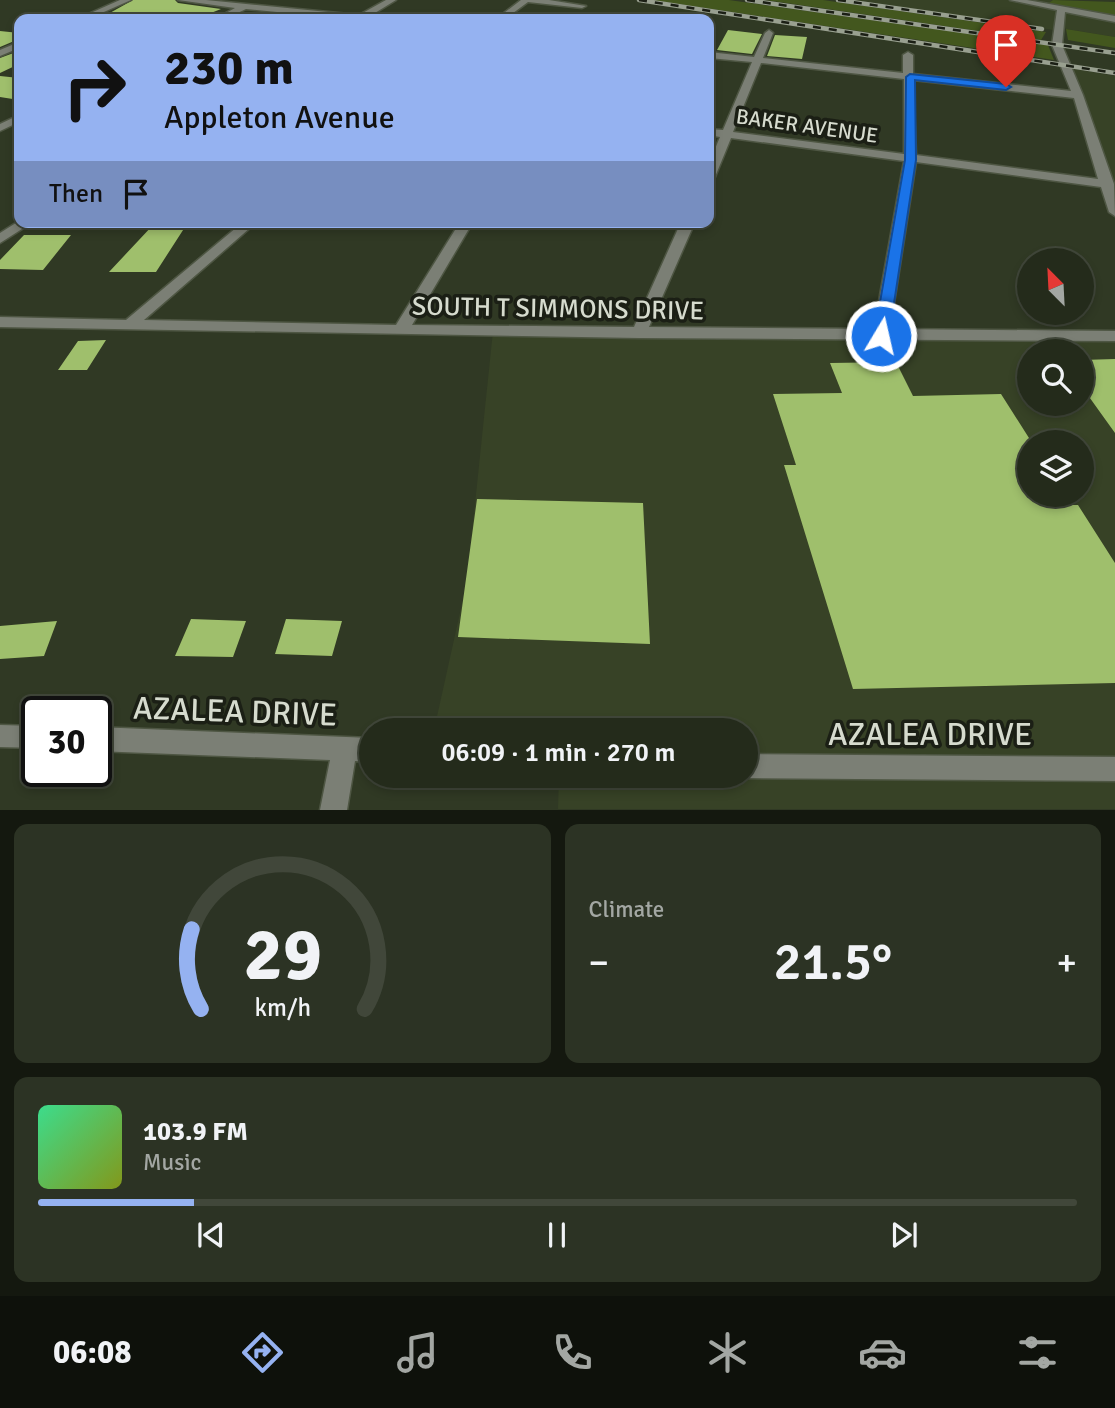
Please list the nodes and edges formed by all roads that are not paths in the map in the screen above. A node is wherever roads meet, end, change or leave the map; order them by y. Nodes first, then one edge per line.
1 (127, 0) edge
2 (182, 0) edge
3 (257, 0) edge
4 (392, 0) edge
5 (527, 0) edge
6 (1014, 0) edge
7 (245, 6) junction
8 (582, 6) dead end
9 (1061, 9) junction
10 (92, 14) edge
11 (229, 14) edge
12 (318, 14) edge
13 (371, 14) edge
14 (507, 14) edge
15 (1115, 19) edge
16 (769, 33) dead end
17 (908, 55) dead end
18 (714, 56) edge
19 (757, 60) junction
20 (910, 77) junction
21 (1078, 95) junction
22 (714, 133) edge
23 (728, 134) junction
24 (910, 160) junction
25 (714, 166) edge
26 (1108, 184) junction
27 (1115, 212) edge
28 (17, 228) edge
29 (244, 228) edge
30 (463, 228) edge
31 (685, 228) edge
32 (0, 239) edge
33 (0, 322) edge
34 (129, 325) junction
35 (401, 330) junction
36 (639, 333) junction
37 (881, 336) junction
38 (1115, 336) edge
39 (0, 736) edge
40 (21, 737) edge
41 (112, 740) edge
42 (358, 749) edge
43 (758, 766) edge
44 (1115, 769) edge
45 (333, 810) edge

1 - 10 street
2 - 7 street
3 - 7 street
4 - 13 street
5 - 8 street
5 - 14 street
6 - 9 street
7 - 11 street
7 - 12 street
9 - 15 street
9 - 21 street
16 - 19 street
17 - 20 street
18 - 19 street
19 - 20 street
19 - 23 street
20 - 21 street
20 - 24 street
21 - 26 street
22 - 23 street, BAKER AVENUE
23 - 24 street, BAKER AVENUE
23 - 25 street
24 - 26 street, BAKER AVENUE
24 - 37 street
26 - 27 street
28 - 32 street
29 - 34 street
30 - 35 street
31 - 36 street
33 - 34 street, SOUTH T SIMMONS DRIVE
34 - 35 street, SOUTH T SIMMONS DRIVE
35 - 36 street, SOUTH T SIMMONS DRIVE
36 - 37 street, SOUTH T SIMMONS DRIVE
37 - 38 street, SOUTH T SIMMONS DRIVE
39 - 40 street
41 - 42 street, AZALEA DRIVE
42 - 45 street
43 - 44 street, AZALEA DRIVE

